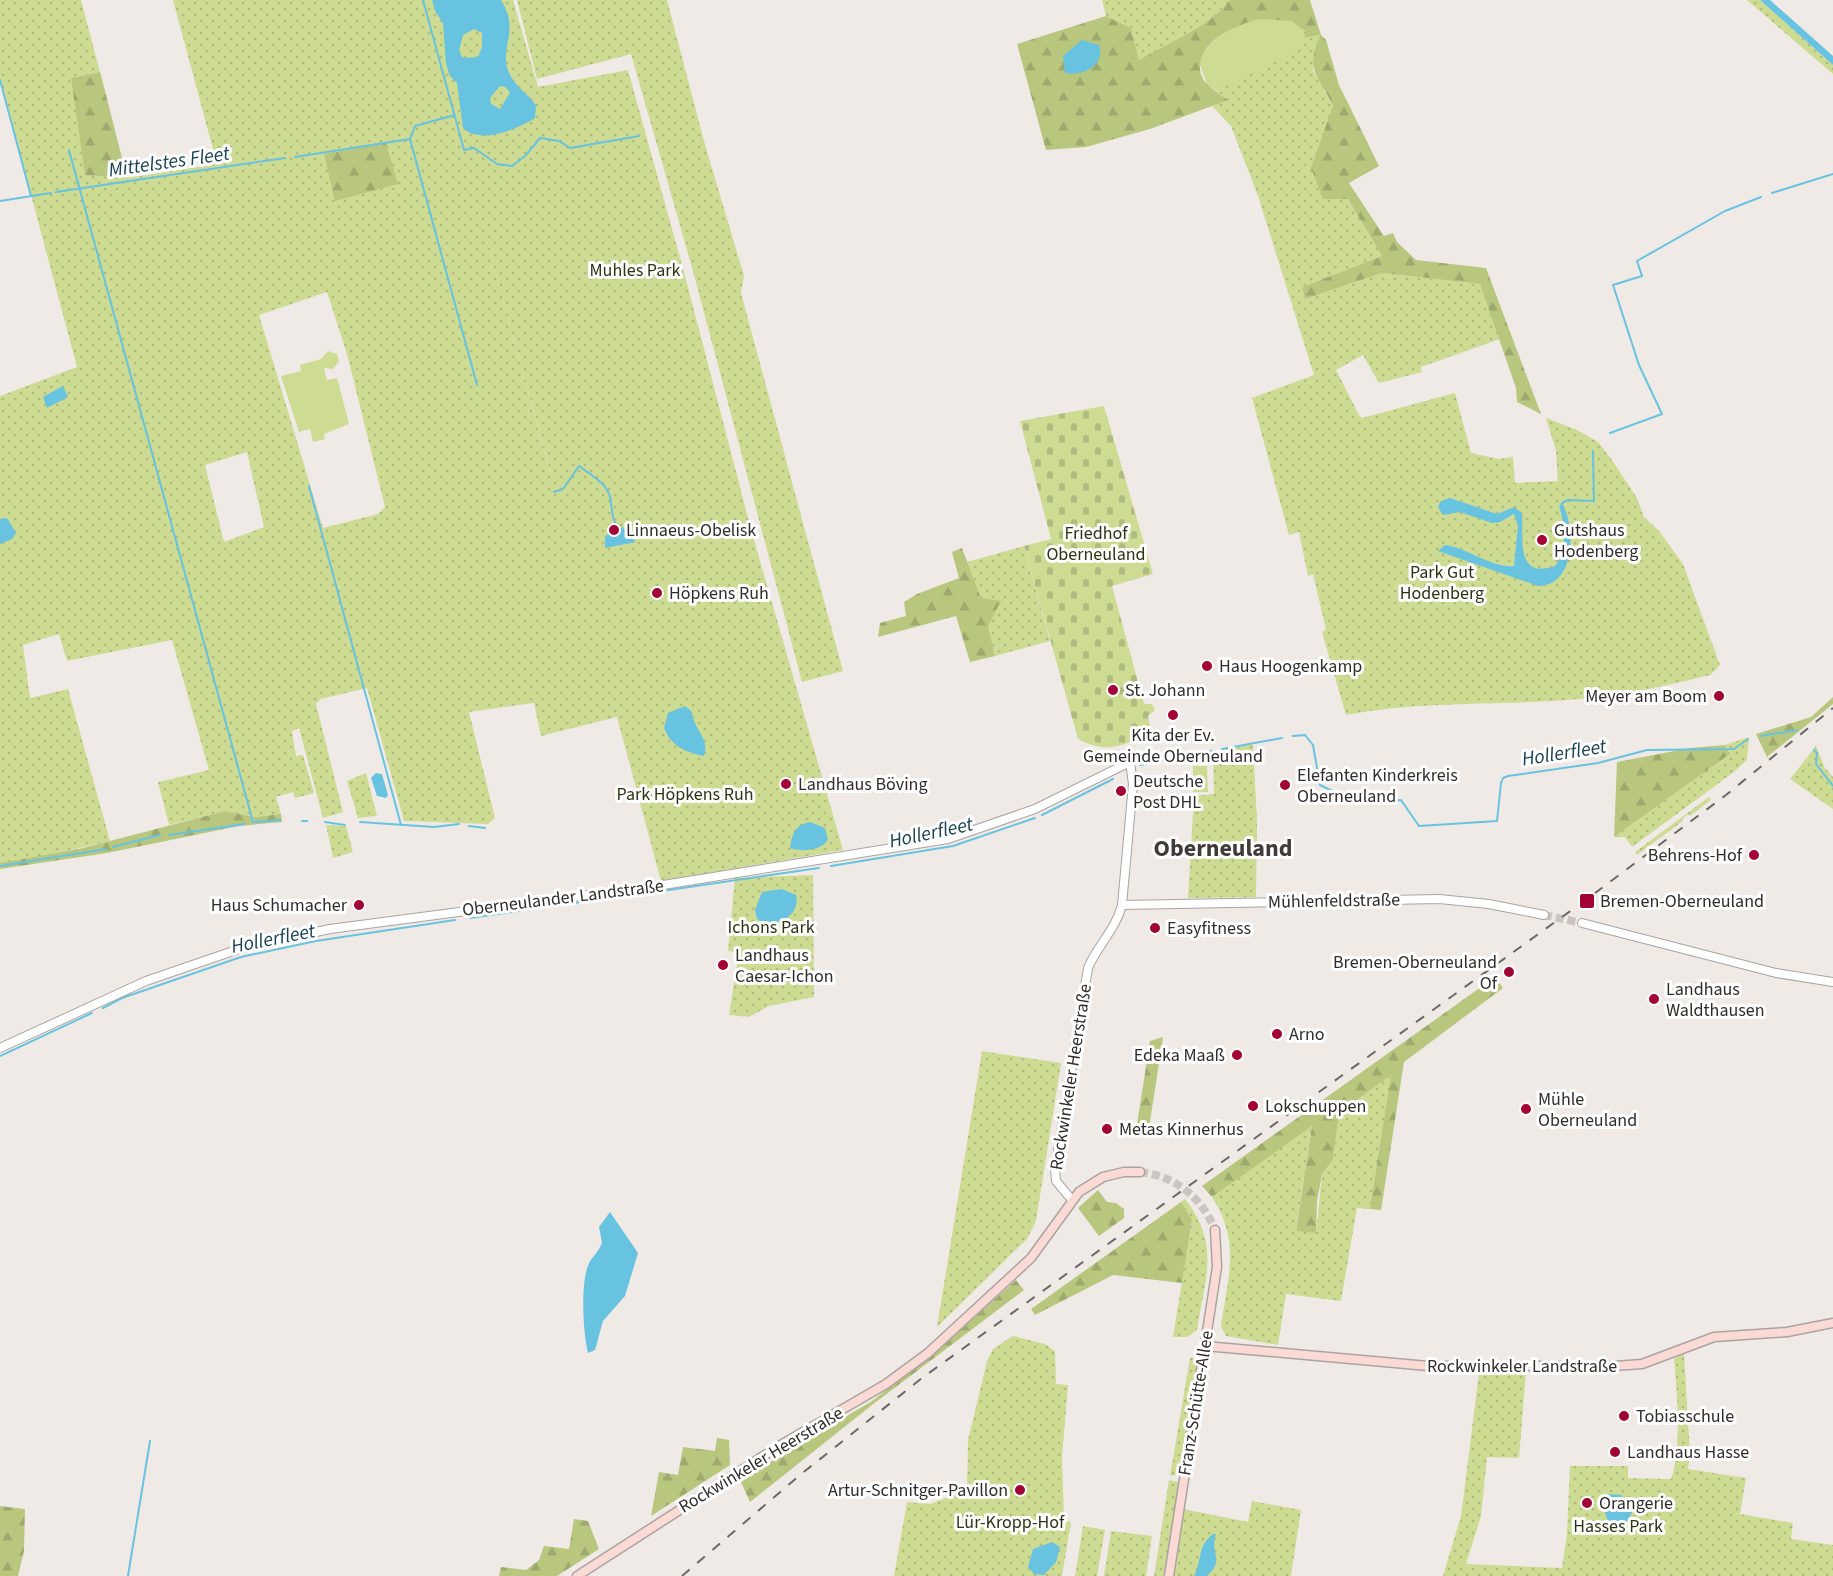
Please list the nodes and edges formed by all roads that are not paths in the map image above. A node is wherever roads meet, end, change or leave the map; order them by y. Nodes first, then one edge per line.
1 (1131, 762) joint
2 (1122, 905) junction
3 (1544, 915) tunnel mouth
4 (1582, 923) tunnel mouth
5 (1833, 982) edge
6 (0, 1048) edge
7 (1140, 1172) tunnel mouth
8 (1072, 1200) junction
9 (1215, 1230) tunnel mouth
10 (1833, 1323) edge
11 (1205, 1346) junction
12 (577, 1576) edge
13 (1169, 1576) edge

1 - 2 street, Rockwinkeler Heerstraße
1 - 6 street, Oberneulander Landstraße
2 - 3 street, Mühlenfeldstraße
2 - 8 street, Rockwinkeler Heerstraße
4 - 5 street
7 - 8 main road
8 - 12 main road, Rockwinkeler Heerstraße
9 - 11 main road, Franz-Schütte-Allee
10 - 11 main road, Rockwinkeler Landstraße
11 - 13 main road, Franz-Schütte-Allee

